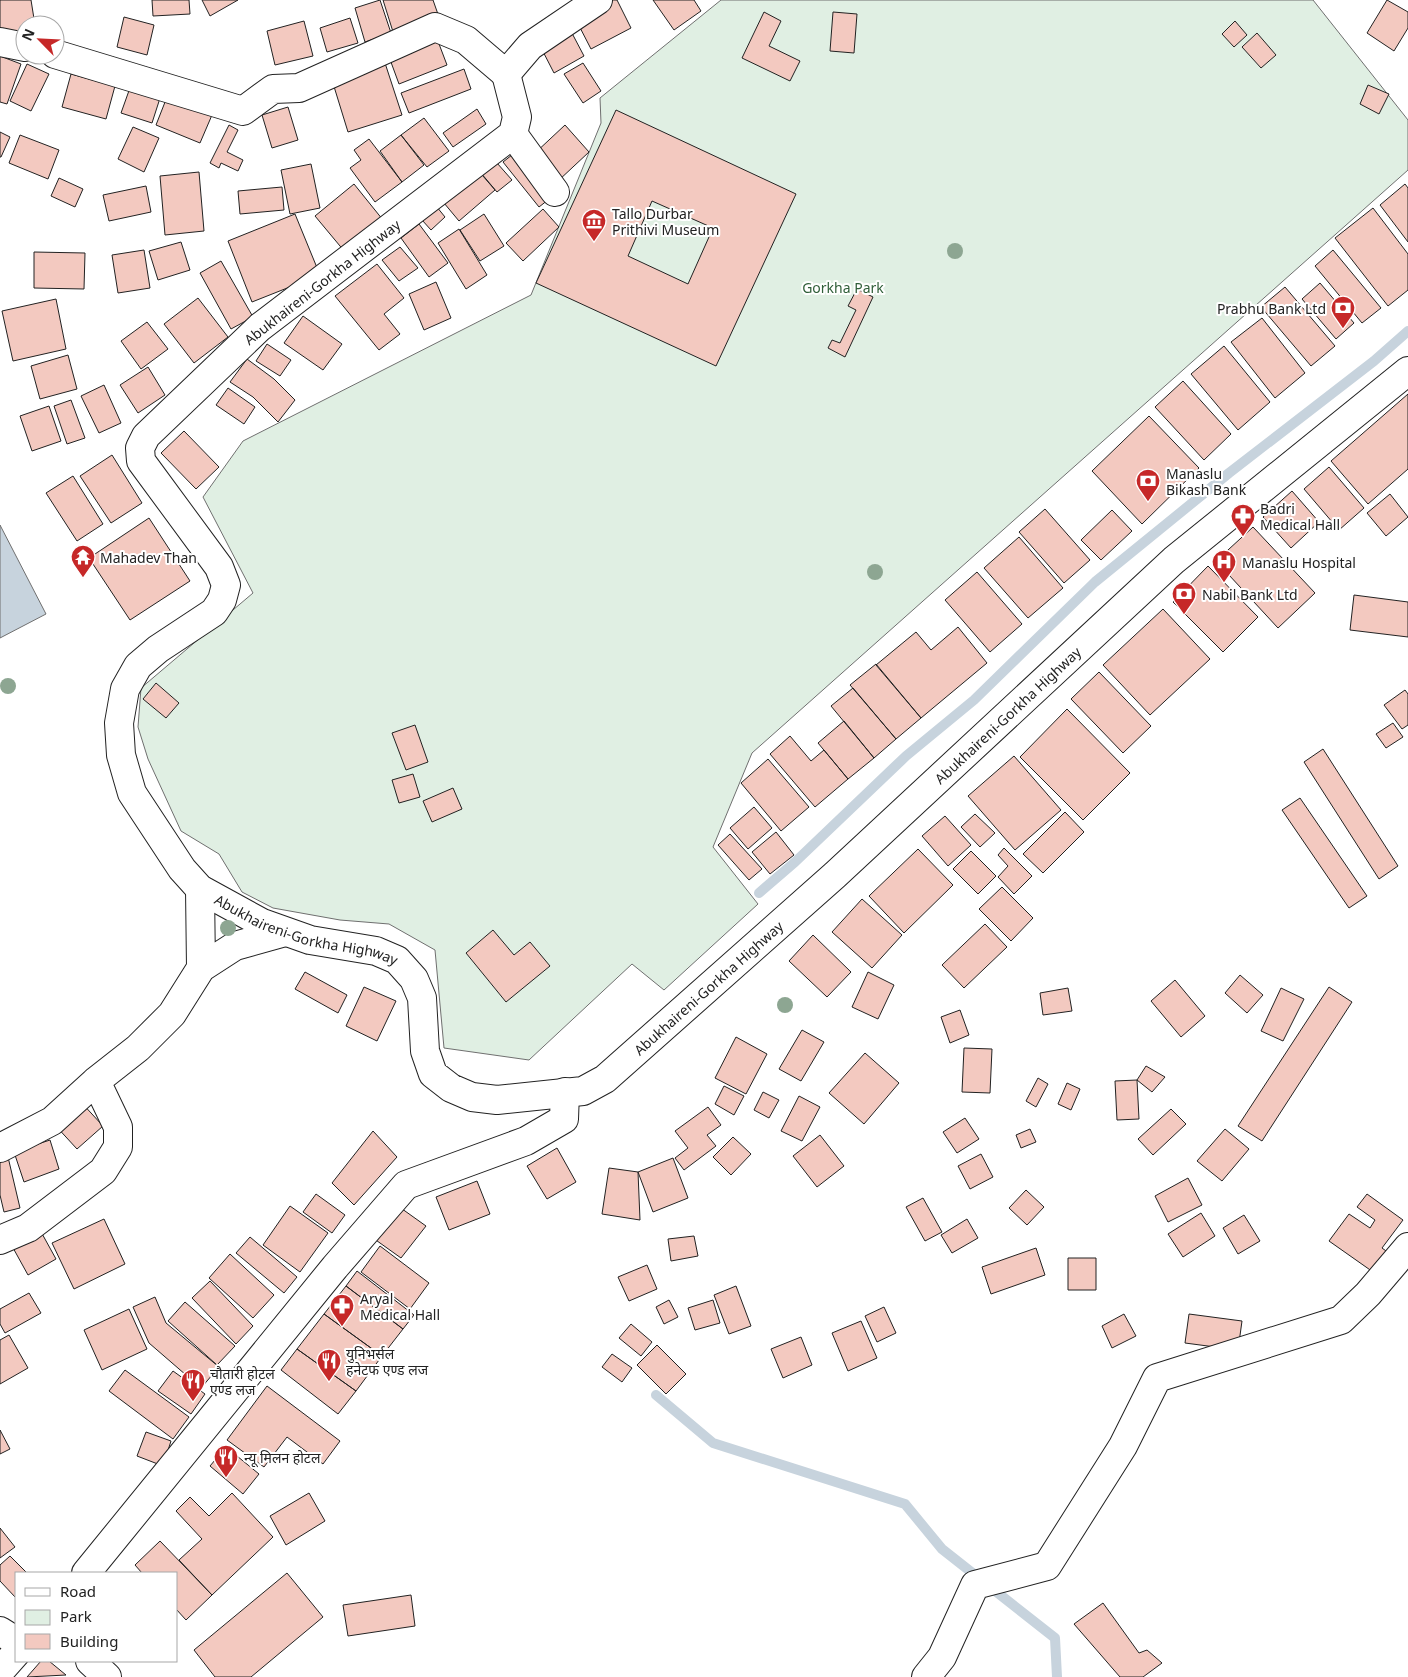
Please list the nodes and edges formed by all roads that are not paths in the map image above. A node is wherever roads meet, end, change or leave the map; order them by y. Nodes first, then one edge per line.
1 (598, 0) edge
2 (0, 42) edge
3 (15, 45) edge
4 (65, 57) edge
5 (506, 74) junction
6 (513, 134) junction
7 (555, 192) dead end
8 (1408, 371) edge
9 (200, 889) junction
10 (285, 932) junction
11 (201, 968) junction
12 (96, 1081) junction
13 (565, 1092) junction
14 (0, 1148) edge
15 (0, 1240) edge
16 (1408, 1247) edge
17 (87, 1572) edge
18 (0, 1631) edge
19 (15, 1640) edge
20 (15, 1654) edge
21 (91, 1662) edge
22 (0, 1671) edge
23 (107, 1677) edge
24 (926, 1677) edge

1 - 5 street
2 - 3 street
4 - 5 street
5 - 6 street
6 - 7 street
6 - 9 street, Abukhaireni-Gorkha Highway
8 - 13 street, Abukhaireni-Gorkha Highway
9 - 10 street, Abukhaireni-Gorkha Highway
9 - 11 street
10 - 11 street
10 - 13 street, Abukhaireni-Gorkha Highway
11 - 12 street
12 - 14 street
12 - 15 street
13 - 17 street
16 - 24 street
18 - 19 street
20 - 22 street
21 - 23 street

